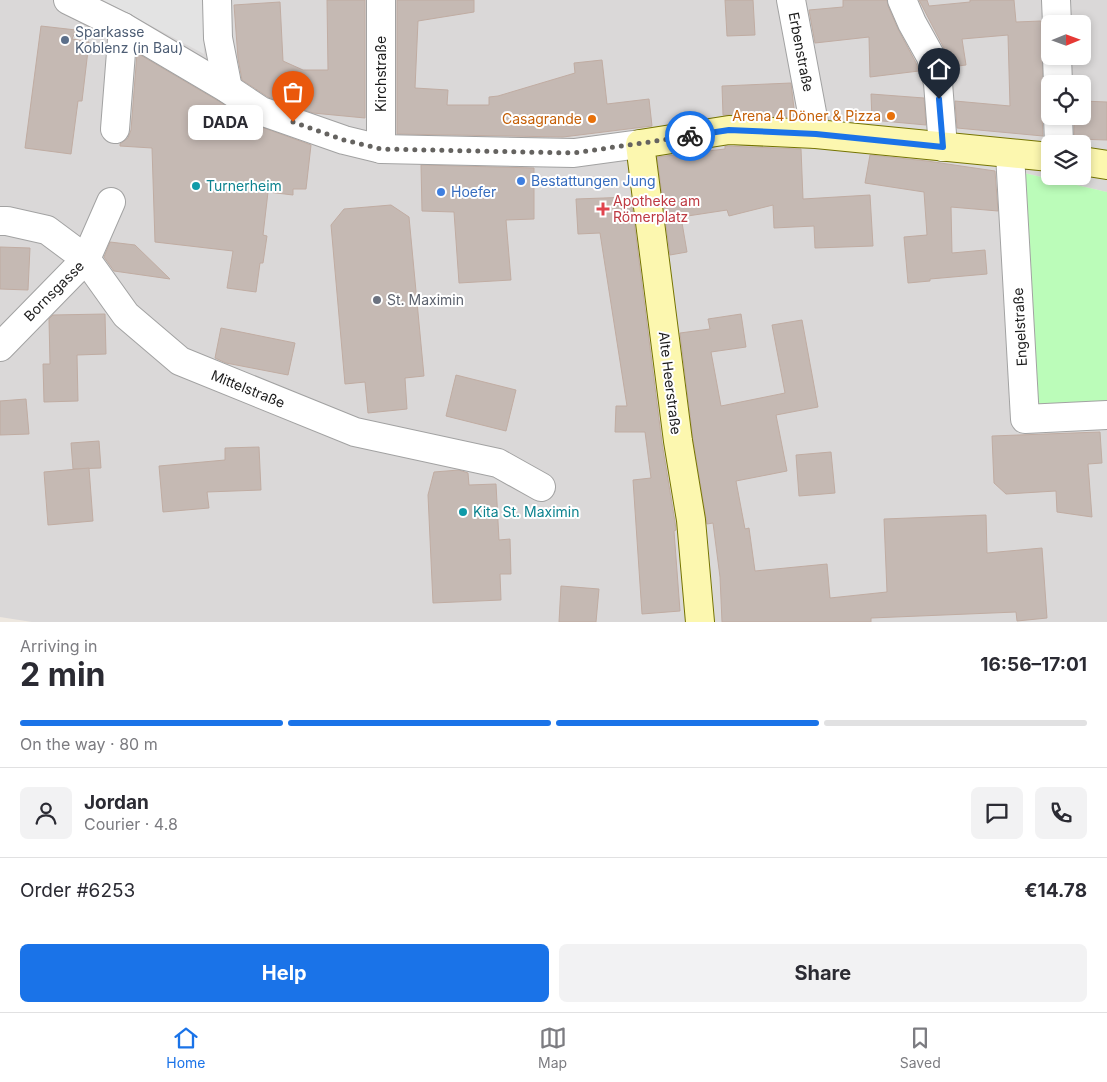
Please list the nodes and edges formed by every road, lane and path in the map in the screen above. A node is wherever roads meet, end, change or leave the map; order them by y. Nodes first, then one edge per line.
1 (68, 0) edge
2 (217, 0) edge
3 (380, 0) edge
4 (791, 0) edge
5 (902, 0) edge
6 (1056, 0) edge
7 (1057, 15) edge
8 (123, 27) junction
9 (228, 89) junction
10 (115, 130) dead end
11 (816, 134) junction
12 (640, 144) junction
13 (943, 147) junction
14 (381, 149) junction
15 (1010, 154) junction
16 (1041, 156) edge
17 (1091, 162) edge
18 (1107, 165) edge
19 (111, 202) dead end
20 (0, 221) edge
21 (86, 259) junction
22 (0, 347) edge
23 (1107, 415) edge
24 (541, 487) dead end
25 (700, 622) edge

1 - 8 street
2 - 9 street
3 - 14 street, Kirchstraße
4 - 11 street, Erbenstraße
5 - 13 street
6 - 7 street
8 - 9 street
8 - 10 street
9 - 14 street
11 - 12 street
11 - 13 street
12 - 14 street
12 - 25 street, Alte Heerstraße
13 - 15 street
15 - 16 street
15 - 23 street, Engelstraße
17 - 18 street
19 - 21 street, Bornsgasse
20 - 21 street, Mittelstraße
21 - 22 street, Bornsgasse
21 - 24 street, Mittelstraße

